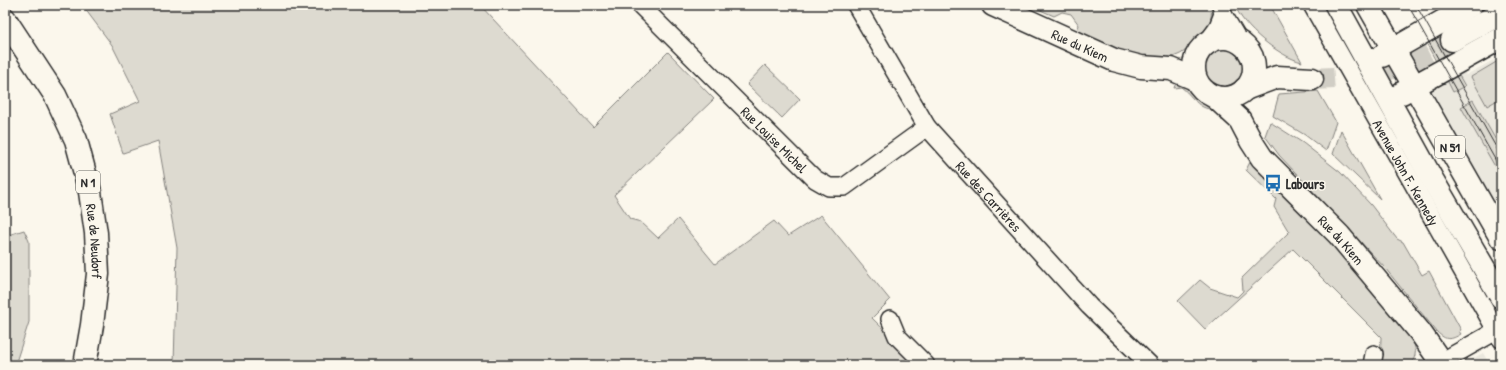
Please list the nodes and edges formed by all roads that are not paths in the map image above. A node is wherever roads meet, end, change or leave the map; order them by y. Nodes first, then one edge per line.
1 (640, 5) edge
2 (856, 5) edge
3 (993, 5) edge
4 (1312, 5) edge
5 (1336, 5) edge
6 (1368, 5) edge
7 (1471, 5) edge
8 (1222, 10) edge
9 (1501, 13) edge
10 (5, 18) edge
11 (1501, 38) edge
12 (1452, 40) tunnel mouth
13 (1239, 41) junction
14 (1202, 48) junction
15 (1393, 49) junction
16 (1253, 58) junction
17 (1368, 63) junction
18 (1172, 69) junction
19 (1277, 77) junction
20 (1195, 79) junction
21 (1312, 79) tunnel mouth
22 (1415, 86) junction
23 (1243, 91) junction
24 (1215, 97) junction
25 (1389, 101) junction
26 (1240, 120) junction
27 (927, 127) junction
28 (1501, 238) edge
29 (1501, 297) edge
30 (890, 319) dead end
31 (1499, 335) edge
32 (1439, 364) edge
33 (84, 365) edge
34 (926, 365) edge
35 (1150, 365) edge

1 - 27 street, Rue Louise Michel
2 - 27 street, Rue des Carrières
3 - 18 main road, Rue du Kiem
4 - 31 street, Avenue John F. Kennedy
5 - 17 main road, Avenue John F. Kennedy / N 51
6 - 15 main road, N 51
7 - 15 main road
8 - 13 street
8 - 14 street
9 - 12 main road
10 - 33 main road, Rue de Neudorf / N 1
11 - 22 main road
13 - 14 main road
13 - 16 main road
14 - 18 main road
14 - 20 main road
15 - 17 main road
15 - 22 main road, N 51
16 - 19 main road
16 - 23 main road
17 - 25 main road, Avenue John F. Kennedy / N 51
18 - 20 main road, Rue du Kiem
19 - 21 main road
19 - 23 main road
20 - 24 main road
22 - 25 main road
22 - 28 main road, N 51
23 - 24 main road
23 - 26 main road, Rue du Kiem
24 - 26 main road, Rue du Kiem
25 - 29 main road, Avenue John F. Kennedy / N 51
26 - 32 main road, Rue du Kiem
27 - 35 street, Rue des Carrières
30 - 34 street
31 - 32 street

